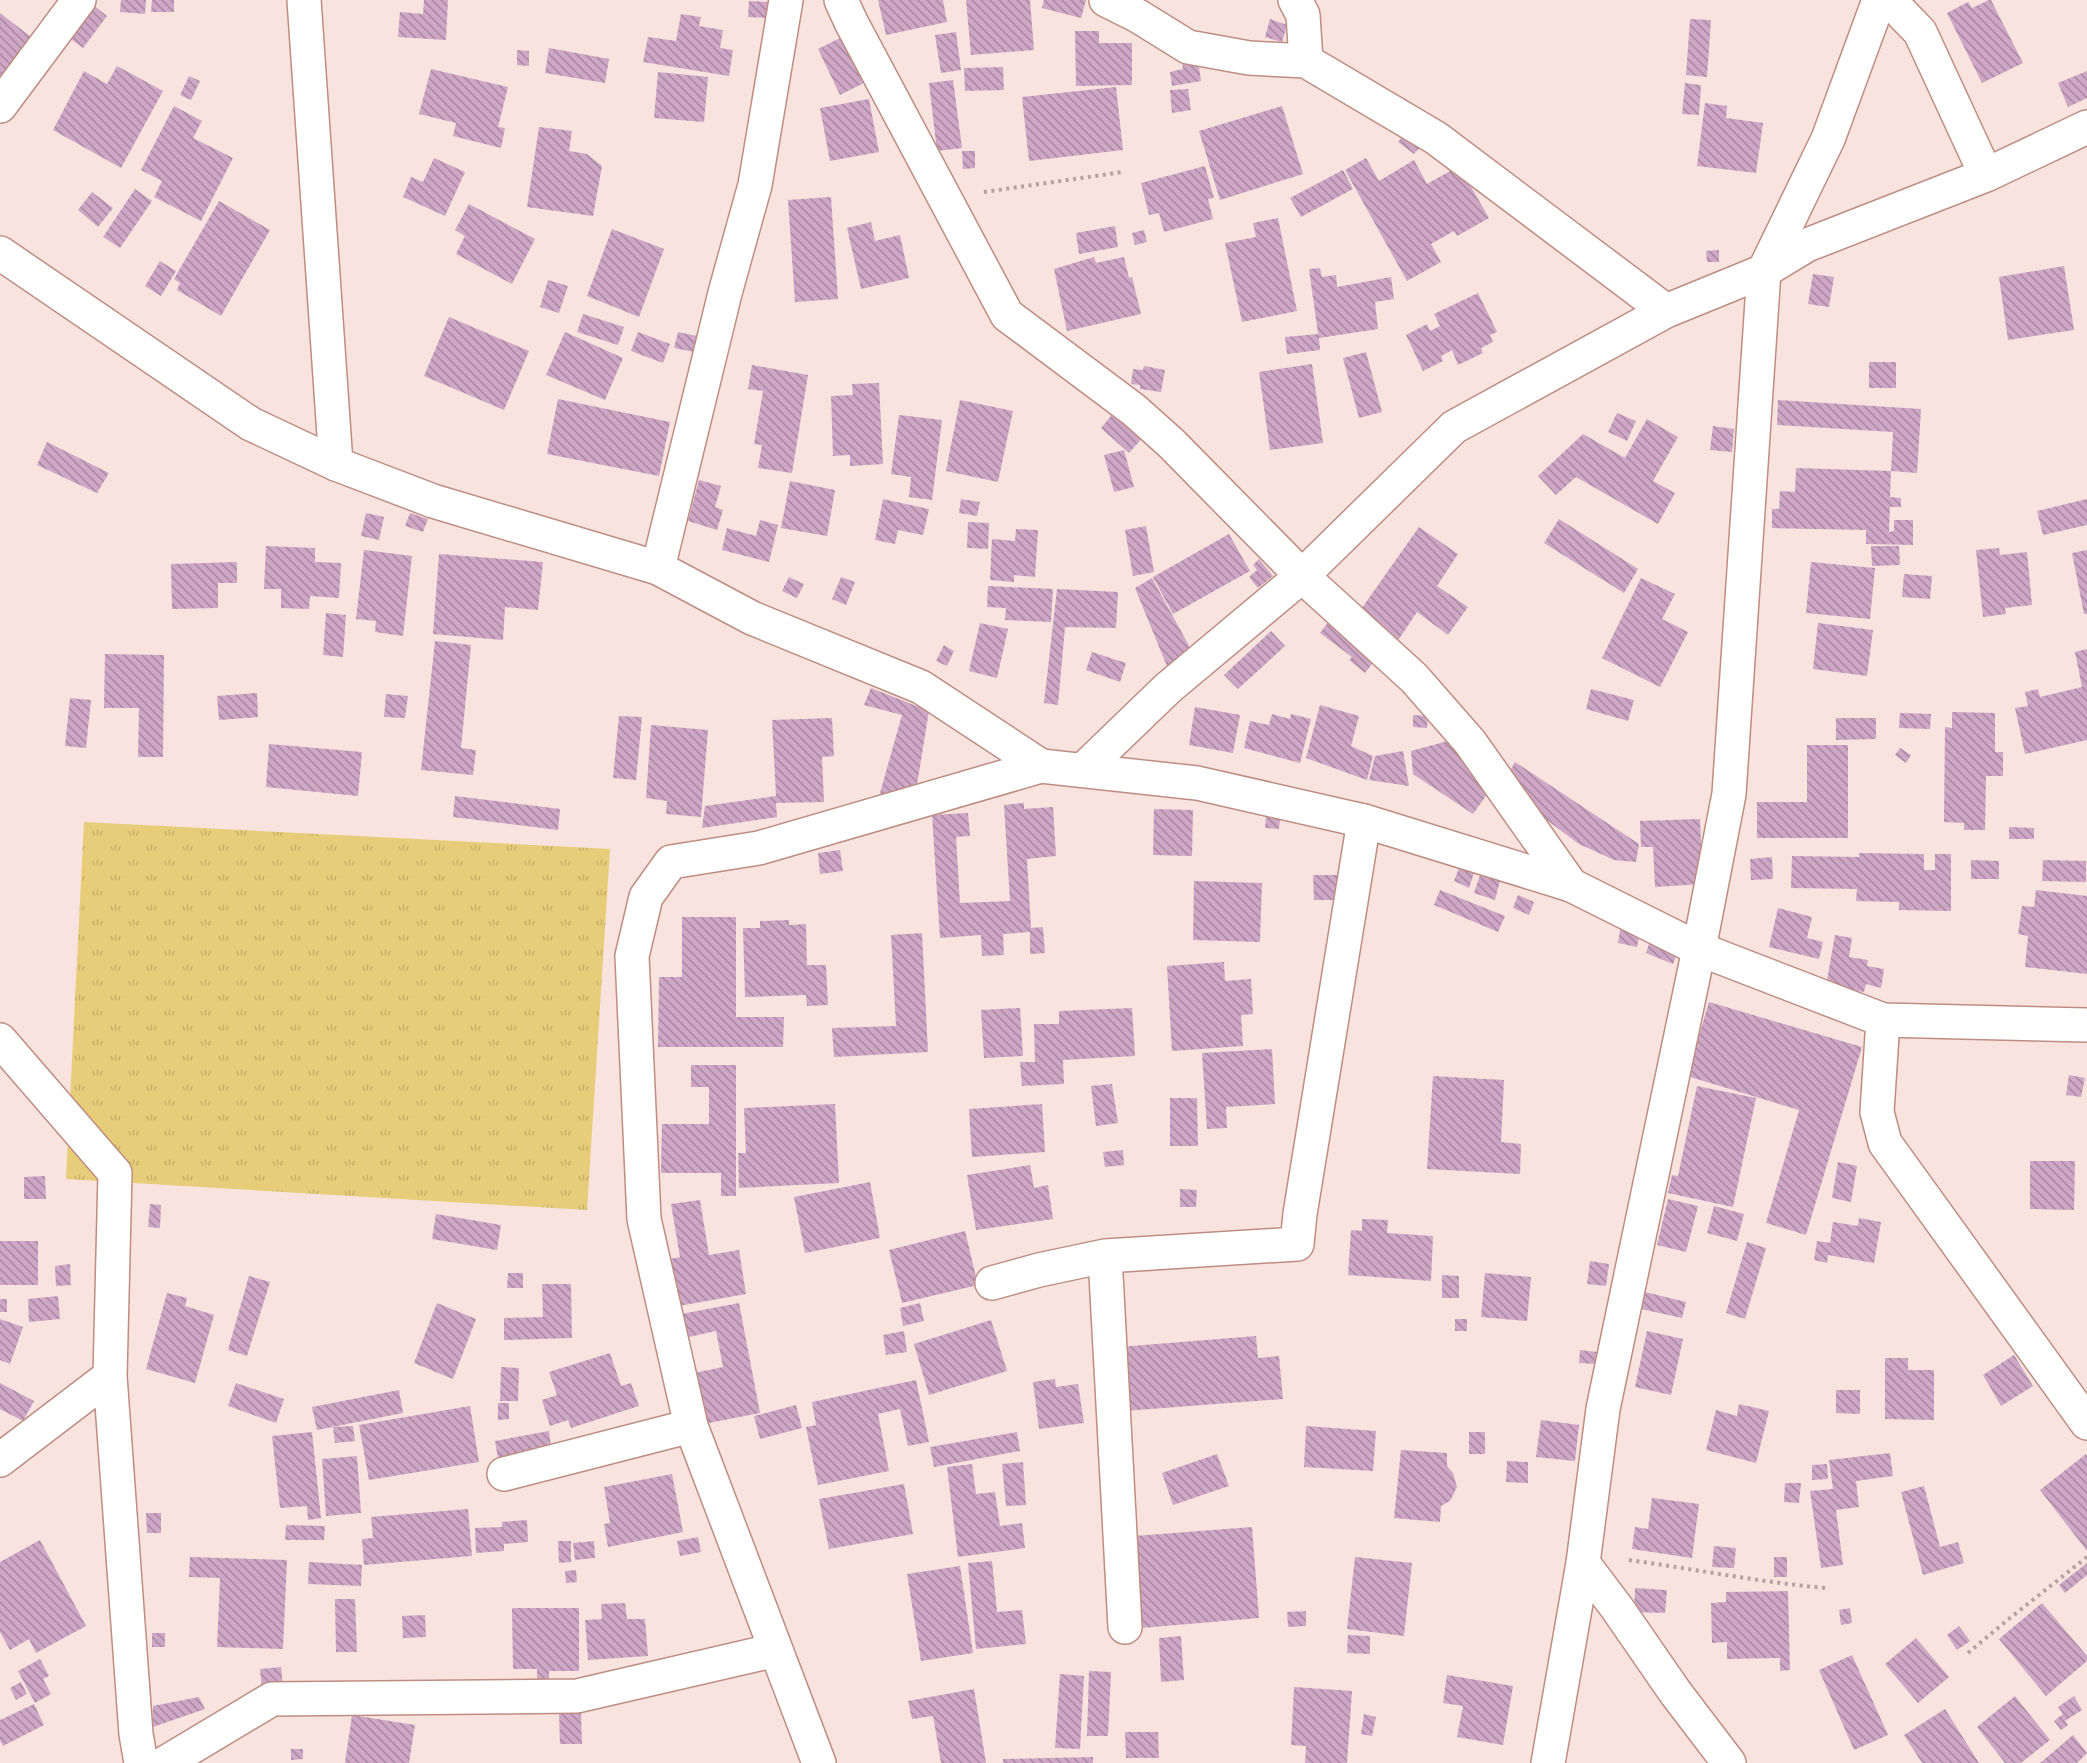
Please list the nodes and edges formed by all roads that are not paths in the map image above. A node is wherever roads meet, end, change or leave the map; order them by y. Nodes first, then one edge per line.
1 (79, 0) edge
2 (304, 0) edge
3 (786, 0) edge
4 (841, 0) edge
5 (1106, 0) edge
6 (1295, 0) edge
7 (1879, 0) edge
8 (1889, 0) edge
9 (1306, 61) junction
10 (0, 106) edge
11 (2087, 127) edge
12 (1986, 175) junction
13 (0, 253) edge
14 (1764, 271) junction
15 (1666, 311) junction
16 (336, 464) junction
17 (658, 568) junction
18 (1302, 576) junction
19 (1041, 766) junction
20 (1084, 769) junction
21 (1364, 821) junction
22 (1571, 885) junction
23 (1699, 949) junction
24 (1883, 1020) junction
25 (2087, 1024) edge
26 (0, 1040) edge
27 (1105, 1256) junction
28 (992, 1283) dead end
29 (110, 1376) junction
30 (2087, 1423) edge
31 (691, 1426) junction
32 (0, 1460) edge
33 (504, 1474) dead end
34 (1583, 1559) junction
35 (1125, 1627) dead end
36 (776, 1650) junction
37 (141, 1763) edge
38 (165, 1763) edge
39 (819, 1763) edge
40 (1548, 1763) edge
41 (1729, 1763) edge

1 - 10 street
2 - 16 street
3 - 17 street
4 - 18 street
5 - 9 street
6 - 9 street
7 - 14 street
8 - 12 street
9 - 15 street
11 - 12 street
12 - 14 street
13 - 16 street
14 - 15 street
14 - 23 street
15 - 18 street
16 - 17 street
17 - 19 street
18 - 20 street
18 - 22 street
19 - 20 street
19 - 31 street
20 - 21 street
21 - 22 street
21 - 27 street
22 - 23 street
23 - 24 street
23 - 34 street
24 - 25 street
24 - 30 street
26 - 29 street
27 - 28 street
27 - 35 street
29 - 32 street
29 - 37 street
31 - 33 street
31 - 36 street
34 - 40 street
34 - 41 street
36 - 38 street
36 - 39 street

